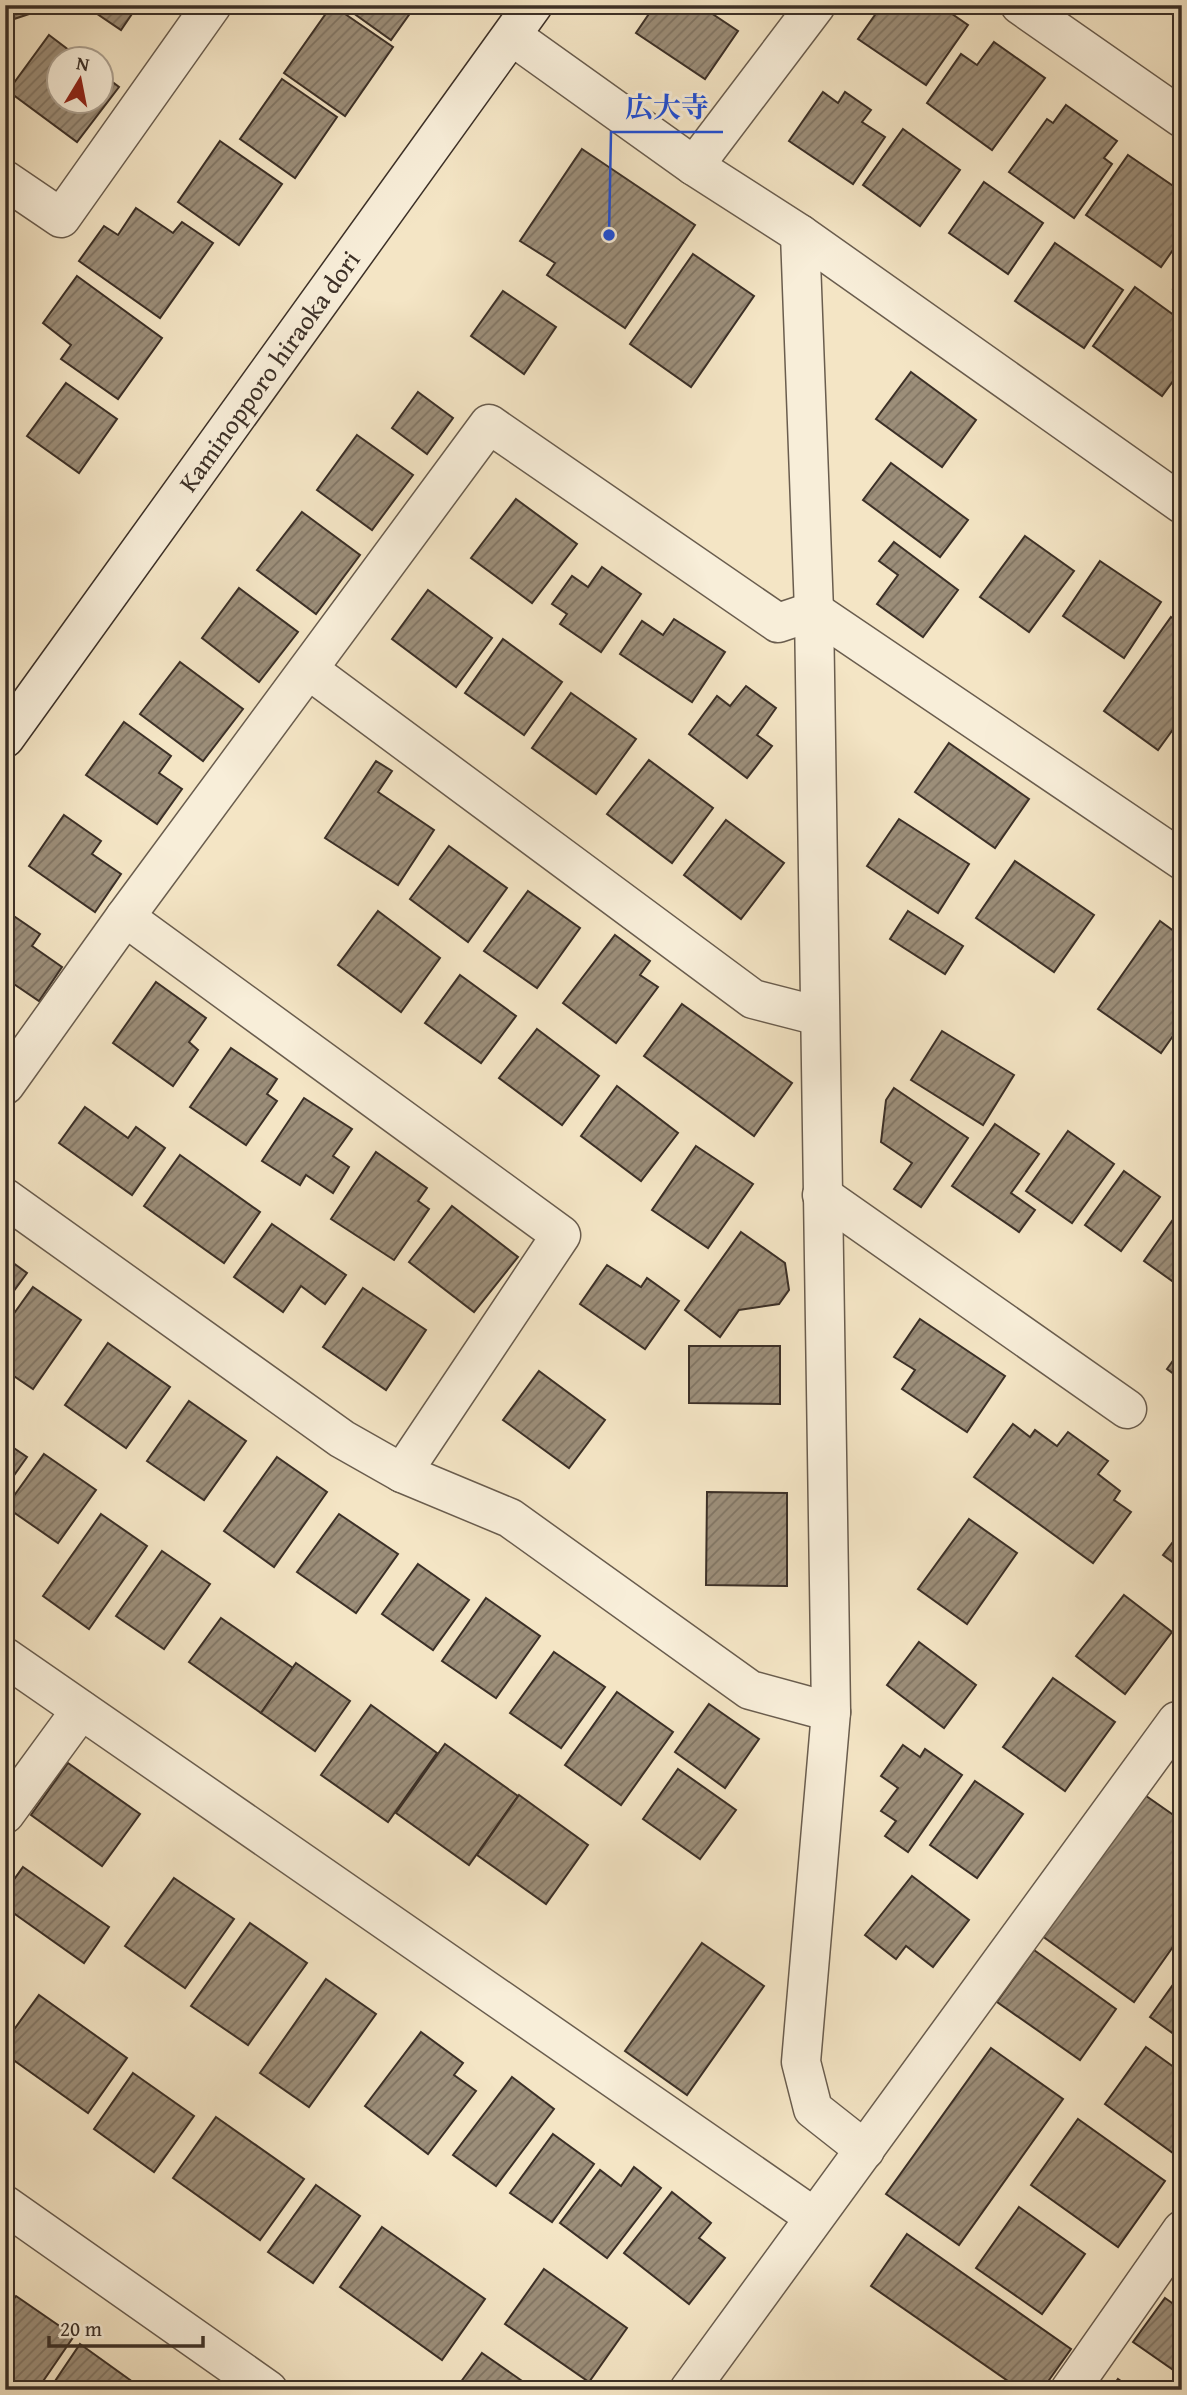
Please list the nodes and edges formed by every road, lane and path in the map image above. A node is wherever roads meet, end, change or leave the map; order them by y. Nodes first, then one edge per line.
1 (212, 5) edge
2 (816, 5) edge
3 (1020, 5) edge
4 (522, 21) edge
5 (1182, 118) edge
6 (694, 166) junction
7 (5, 180) edge
8 (800, 234) junction
9 (1182, 504) edge
10 (814, 611) junction
11 (309, 670) junction
12 (5, 738) edge
13 (1182, 860) edge
14 (125, 917) junction
15 (819, 1016) junction
16 (5, 1085) edge
17 (822, 1195) junction
18 (5, 1198) edge
19 (1127, 1409) dead end
20 (402, 1473) junction
21 (5, 1657) edge
22 (81, 1710) junction
23 (831, 1712) junction
24 (1180, 1720) edge
25 (5, 1815) edge
26 (865, 2150) junction
27 (5, 2205) edge
28 (814, 2217) junction
29 (1182, 2230) edge
30 (268, 2390) edge
31 (689, 2390) edge
32 (1070, 2390) edge

1 - 7 street
2 - 6 street
3 - 5 street
4 - 6 street
4 - 12 street, Kaminopporo hiraoka dori
6 - 8 street
8 - 9 street
8 - 10 street
10 - 11 street
10 - 13 street
10 - 15 street
11 - 14 street
11 - 15 street
14 - 16 street
14 - 20 street
15 - 17 street
17 - 19 street
17 - 23 street
18 - 20 street
20 - 23 street
21 - 22 street
22 - 25 street
22 - 28 street
23 - 26 street
24 - 26 street
26 - 28 street
27 - 30 street
28 - 31 street
29 - 32 street

